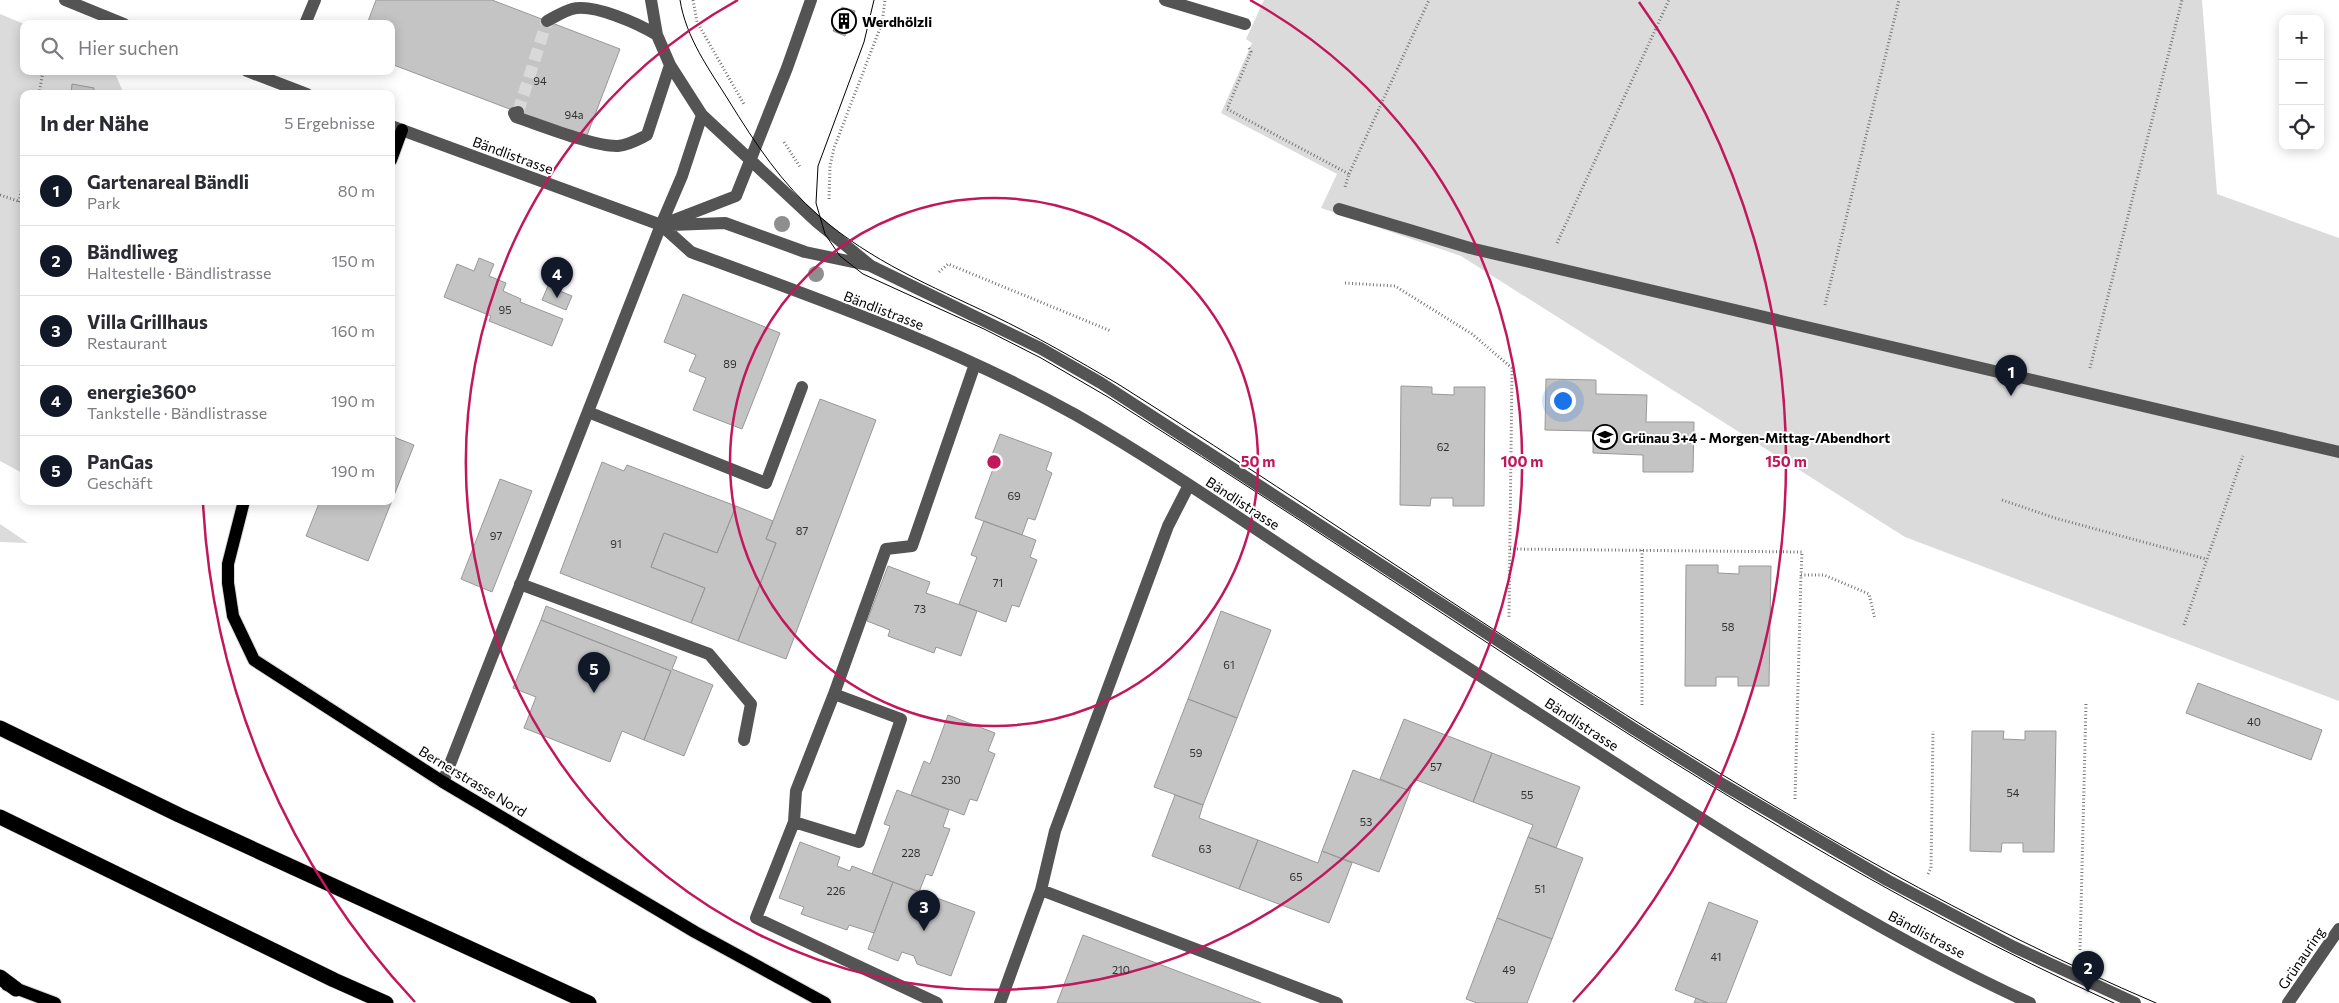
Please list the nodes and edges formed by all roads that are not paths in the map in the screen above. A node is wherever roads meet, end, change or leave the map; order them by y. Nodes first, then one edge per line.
1 (65, 0) edge
2 (315, 0) edge
3 (651, 0) edge
4 (811, 0) edge
5 (1165, 0) edge
6 (114, 20) edge
7 (307, 20) edge
8 (548, 21) tunnel mouth
9 (1245, 24) road end
10 (657, 35) junction
11 (670, 65) junction
12 (257, 75) edge
13 (282, 75) edge
14 (279, 84) junction
15 (295, 90) edge
16 (518, 112) dead end
17 (702, 115) junction
18 (397, 128) edge
19 (751, 160) junction
20 (1339, 209) road end
21 (661, 225) junction
22 (871, 266) junction
23 (975, 364) junction
24 (802, 386) dead end
25 (588, 412) junction
26 (2339, 452) edge
27 (1189, 485) junction
28 (243, 505) edge
29 (520, 584) junction
30 (834, 694) junction
31 (0, 728) edge
32 (744, 740) dead end
33 (443, 782) junction
34 (0, 818) edge
35 (794, 822) junction
36 (1041, 890) junction
37 (2339, 929) edge
38 (0, 976) edge
39 (0, 982) edge
40 (16, 989) junction
41 (55, 1003) edge
42 (386, 1003) edge
43 (589, 1003) edge
44 (825, 1003) edge
45 (937, 1003) edge
46 (1000, 1003) edge
47 (1337, 1003) edge
48 (2030, 1003) edge
49 (2135, 1003) edge
50 (2288, 1003) edge

1 - 6 street
2 - 7 street
3 - 10 street
4 - 19 street
5 - 9 street
8 - 10 street
10 - 11 street
11 - 16 street
11 - 17 street
12 - 14 street
13 - 14 street
14 - 15 street
17 - 19 street
17 - 21 street
18 - 21 street, Bändlistrasse
19 - 21 street
19 - 22 street
20 - 26 street
21 - 22 street
21 - 23 street, Bändlistrasse
21 - 25 street
22 - 49 street
23 - 27 street, Bändlistrasse
23 - 30 street
24 - 25 street
25 - 29 street
27 - 36 street
27 - 48 street, Bändlistrasse
28 - 33 main road, Bernerstrasse Nord
29 - 32 street
29 - 33 street
30 - 35 street
30 - 35 street
31 - 43 highway
33 - 44 main road, Bernerstrasse Nord
34 - 42 highway
35 - 45 street
36 - 46 street
36 - 47 street
37 - 50 street, Grünauring
38 - 40 highway
39 - 40 main road
40 - 41 main road

